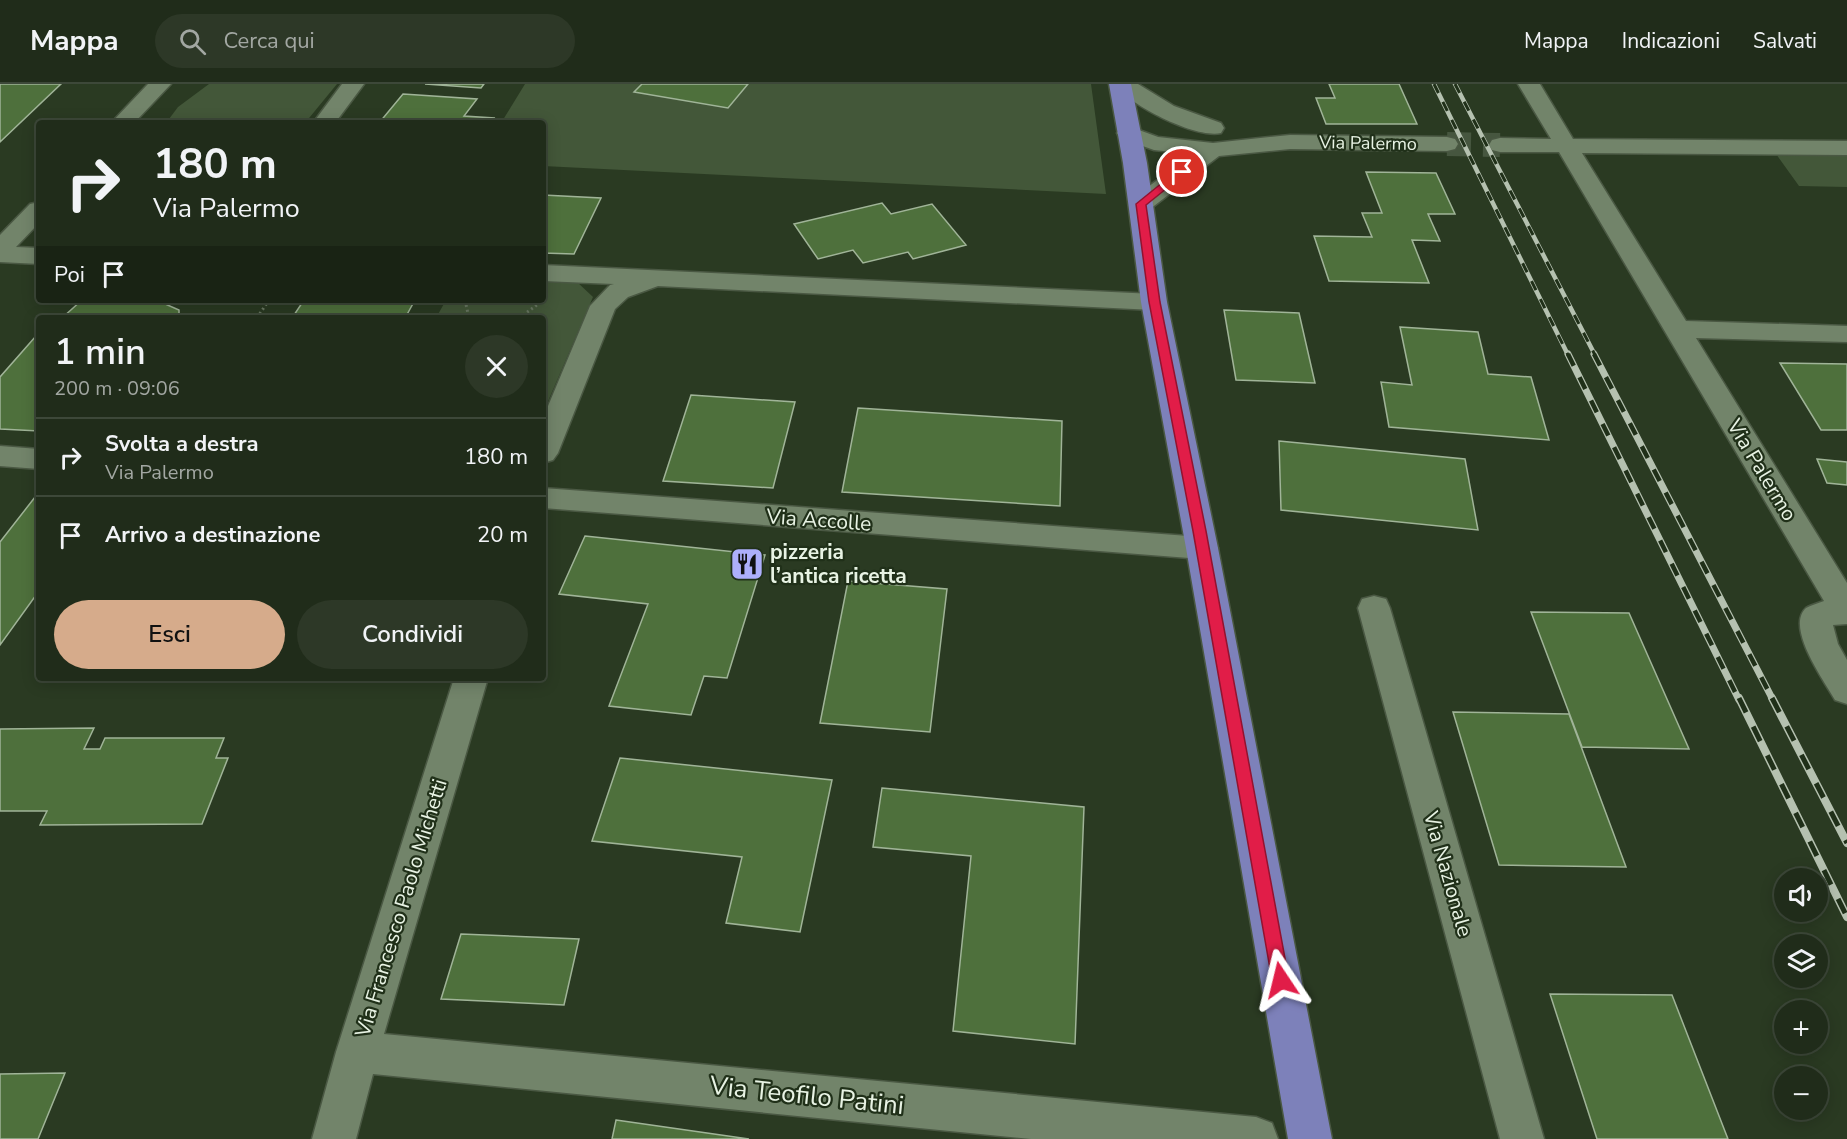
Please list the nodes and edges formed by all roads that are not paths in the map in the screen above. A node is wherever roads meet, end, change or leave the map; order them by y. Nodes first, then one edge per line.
1 (160, 84) edge
2 (353, 84) edge
3 (1120, 84) edge
4 (1125, 84) edge
5 (1529, 84) edge
6 (125, 120) edge
7 (326, 120) edge
8 (1713, 128) dead end
9 (1128, 133) junction
10 (1213, 139) junction
11 (1447, 144) tunnel mouth
12 (1500, 145) tunnel mouth
13 (1566, 146) junction
14 (1728, 147) junction
15 (1847, 148) edge
16 (1141, 204) junction
17 (36, 212) edge
18 (0, 249) edge
19 (0, 254) edge
20 (36, 256) edge
21 (546, 273) edge
22 (671, 280) junction
23 (1154, 302) junction
24 (1676, 329) junction
25 (1847, 334) edge
26 (546, 446) edge
27 (0, 456) edge
28 (36, 459) edge
29 (546, 498) edge
30 (1202, 548) junction
31 (1374, 608) dead end
32 (1847, 611) edge
33 (470, 681) edge
34 (1847, 690) edge
35 (357, 1052) junction
36 (334, 1139) edge
37 (1256, 1139) edge
38 (1310, 1139) edge
39 (1522, 1139) edge

1 - 6 street
2 - 7 street
3 - 9 main road
4 - 10 street, Via Palermo
5 - 13 street, Via Palermo
8 - 14 street
9 - 10 street, Via Palermo
9 - 16 main road
10 - 11 street, Via Palermo
10 - 16 street
12 - 13 street
13 - 14 street
13 - 24 street, Via Palermo
14 - 15 street
16 - 23 main road
17 - 18 street
19 - 20 street
21 - 22 street
22 - 23 street
22 - 26 street
23 - 30 main road
24 - 25 street
24 - 32 street, Via Palermo
27 - 28 street
29 - 30 street, Via Accolle
30 - 38 main road
31 - 39 street, Via Nazionale
32 - 34 street
33 - 35 street, Via Francesco Paolo Michetti
35 - 36 street, Via Francesco Paolo Michetti
35 - 37 street, Via Teofilo Patini

